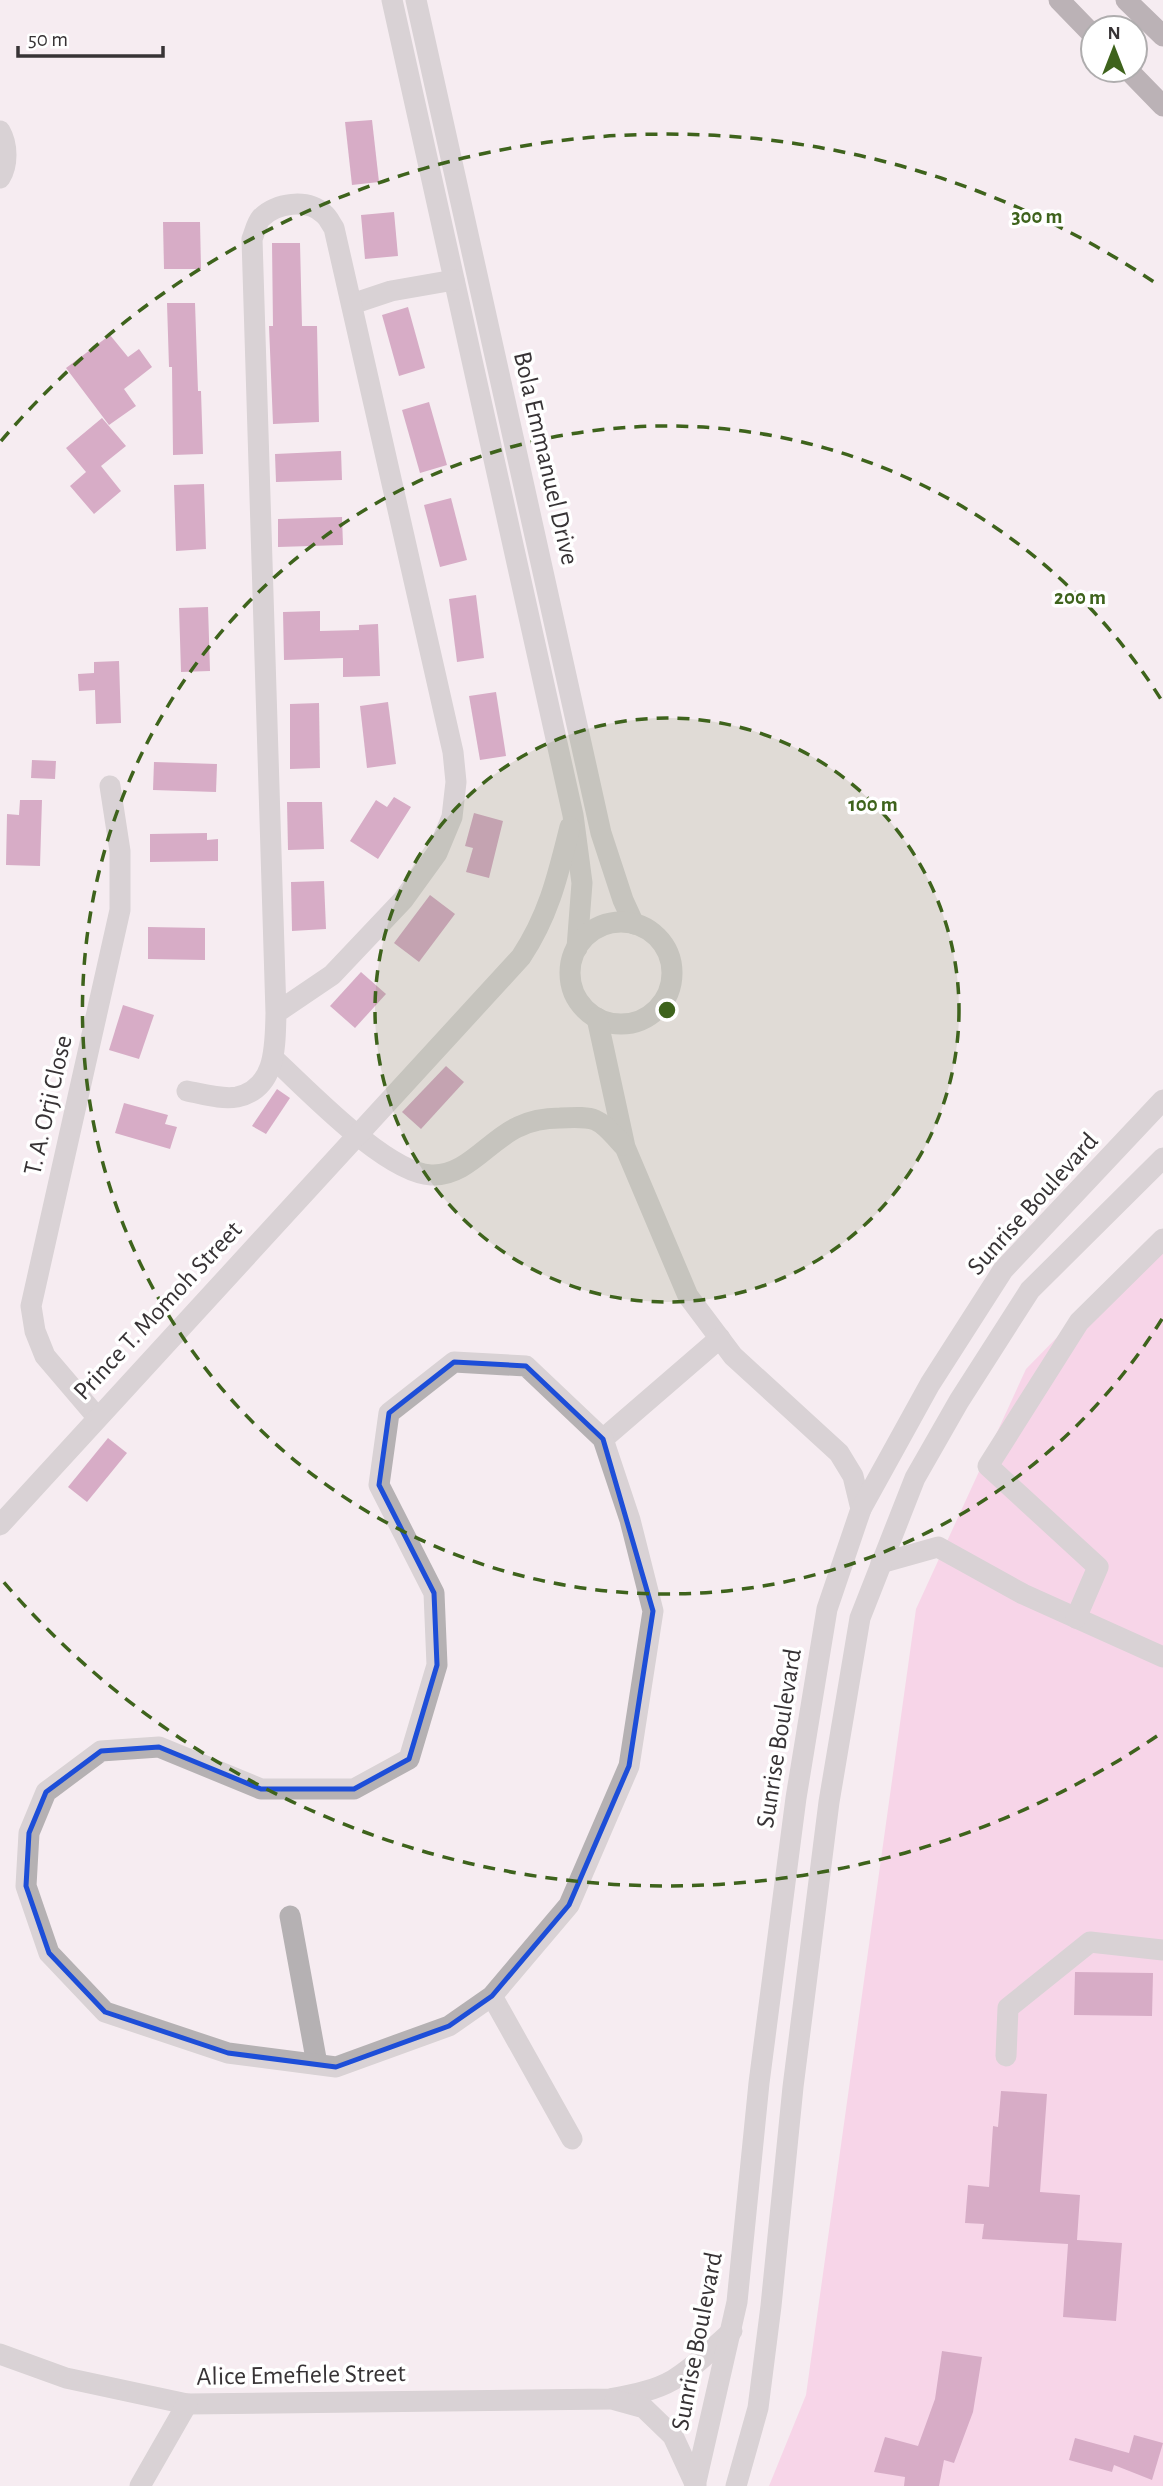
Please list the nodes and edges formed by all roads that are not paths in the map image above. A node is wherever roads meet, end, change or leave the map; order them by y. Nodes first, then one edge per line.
1 (392, 0) edge
2 (416, 0) edge
3 (1059, 0) edge
4 (1126, 0) edge
5 (1079, 21) edge
6 (1163, 36) edge
7 (1142, 84) edge
8 (1163, 106) edge
9 (0, 131) edge
10 (0, 178) edge
11 (454, 280) junction
12 (352, 304) junction
13 (110, 786) dead end
14 (573, 815) junction
15 (634, 924) junction
16 (576, 948) junction
17 (276, 1013) junction
18 (597, 1018) junction
19 (274, 1059) junction
20 (187, 1091) dead end
21 (1163, 1100) edge
22 (356, 1134) junction
23 (625, 1147) junction
24 (1163, 1158) edge
25 (1163, 1238) edge
26 (720, 1338) junction
27 (97, 1417) junction
28 (603, 1439) junction
29 (861, 1509) junction
30 (0, 1525) edge
31 (881, 1563) junction
32 (1076, 1618) junction
33 (1163, 1657) edge
34 (290, 1916) dead end
35 (1163, 1950) edge
36 (492, 1996) junction
37 (1006, 2056) dead end
38 (317, 2064) junction
39 (572, 2140) dead end
40 (732, 2331) junction
41 (0, 2354) edge
42 (610, 2399) junction
43 (187, 2404) junction
44 (140, 2486) edge
45 (696, 2486) edge
46 (736, 2486) edge

1 - 11 street, Bola Emmanuel Drive
2 - 15 street, Bola Emmanuel Drive
3 - 5 highway
4 - 6 highway
7 - 8 highway
9 - 10 street
11 - 12 street
11 - 14 street, Bola Emmanuel Drive
12 - 17 street
12 - 17 street
13 - 27 street, T. A. Orji Close
14 - 16 street, Bola Emmanuel Drive
14 - 22 street, Prince T. Momoh Street
15 - 16 street
15 - 18 street
16 - 18 street
17 - 19 street
18 - 23 street
19 - 20 street
19 - 22 street
21 - 29 street, Sunrise Boulevard
22 - 23 street
22 - 27 street, Prince T. Momoh Street
23 - 26 street
24 - 31 street
25 - 32 street
26 - 28 street
26 - 29 street
27 - 30 street, Prince T. Momoh Street
28 - 36 street
28 - 38 street
29 - 40 street, Sunrise Boulevard
31 - 32 street
31 - 46 street
32 - 33 street
34 - 38 street
35 - 37 street
36 - 38 street
36 - 39 street
40 - 42 street, Alice Emefiele Street
40 - 45 street, Sunrise Boulevard
41 - 43 street, Alice Emefiele Street
42 - 43 street, Alice Emefiele Street
42 - 45 street, Alice Emefiele Street
43 - 44 street

